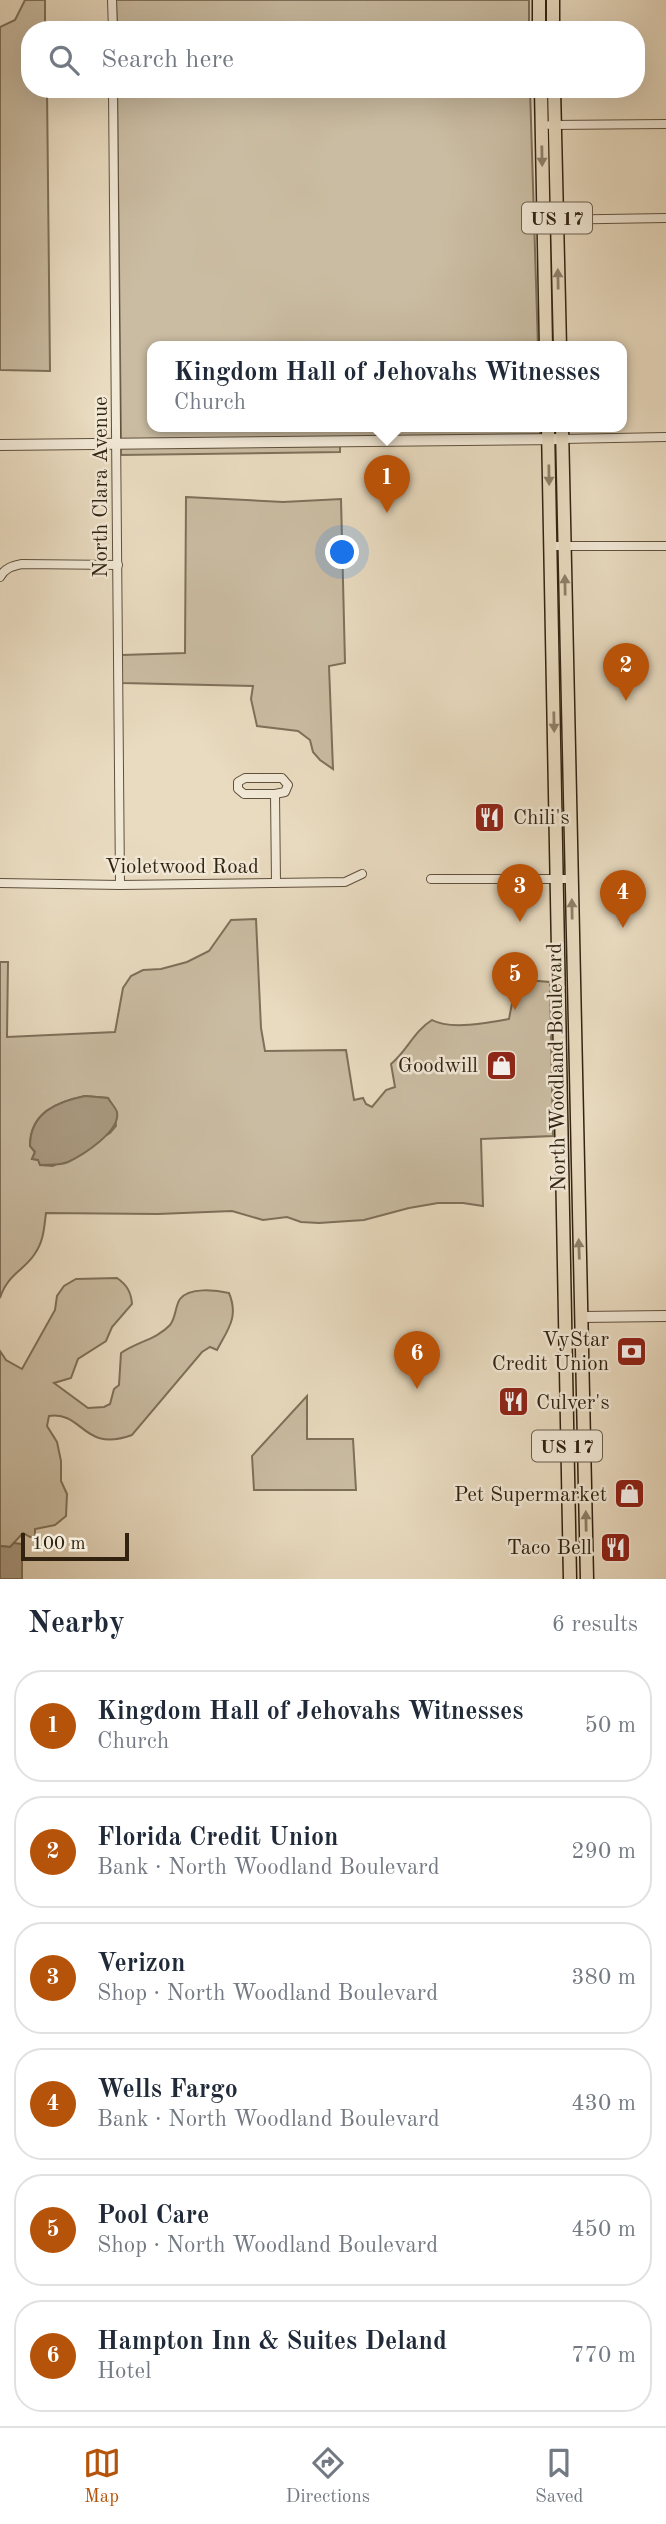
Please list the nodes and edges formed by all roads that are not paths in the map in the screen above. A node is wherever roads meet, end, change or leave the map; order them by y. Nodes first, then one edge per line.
1 (112, 0) edge
2 (539, 0) edge
3 (553, 0) edge
4 (113, 21) edge
5 (540, 21) edge
6 (553, 21) edge
7 (113, 98) edge
8 (543, 98) edge
9 (552, 98) edge
10 (666, 124) edge
11 (548, 125) junction
12 (666, 218) edge
13 (550, 220) junction
14 (545, 328) junction
15 (559, 328) junction
16 (546, 341) edge
17 (560, 341) edge
18 (548, 433) edge
19 (562, 433) edge
20 (666, 437) edge
21 (117, 444) junction
22 (0, 445) edge
23 (550, 546) junction
24 (564, 546) junction
25 (666, 546) edge
26 (118, 565) junction
27 (0, 578) edge
28 (566, 653) junction
29 (552, 654) junction
30 (275, 794) junction
31 (362, 874) dead end
32 (431, 879) dead end
33 (557, 879) junction
34 (571, 879) junction
35 (0, 883) edge
36 (276, 883) junction
37 (120, 885) junction
38 (561, 1069) junction
39 (575, 1098) junction
40 (561, 1102) junction
41 (576, 1122) junction
42 (563, 1244) junction
43 (565, 1314) junction
44 (666, 1316) edge
45 (582, 1317) junction
46 (582, 1337) junction
47 (566, 1397) junction
48 (584, 1430) junction
49 (588, 1576) edge
50 (570, 1579) edge

1 - 4 street
2 - 5 main road
3 - 6 main road
7 - 21 street, North Clara Avenue
8 - 11 main road, US 17
9 - 11 main road, US 17
10 - 11 street
11 - 13 main road, US 17
12 - 13 street
13 - 14 main road, US 17
15 -> 13 main road, US 17
14 - 15 street
14 - 16 main road, US 17
15 - 17 main road, US 17
18 - 19 street
18 - 21 street
18 -> 23 main road, North Woodland Boulevard / US 17
19 - 20 street
19 - 24 main road, North Woodland Boulevard / US 17
21 - 22 street
21 - 26 street, North Clara Avenue
23 - 24 street
23 - 29 main road, North Woodland Boulevard / US 17
24 - 25 street
28 -> 24 main road, North Woodland Boulevard / US 17
26 - 27 street
26 - 37 street, North Clara Avenue
28 - 29 street
28 - 34 main road, North Woodland Boulevard / US 17
29 -> 33 main road, North Woodland Boulevard / US 17
30 - 30 street
30 - 36 street
31 - 36 street, Violetwood Road
32 - 33 street
33 - 34 street
33 - 38 main road, North Woodland Boulevard / US 17
39 -> 34 main road, North Woodland Boulevard / US 17
35 - 37 street, Violetwood Road
36 - 37 street, Violetwood Road
38 - 39 main road
38 - 40 main road, North Woodland Boulevard / US 17
39 - 41 main road, North Woodland Boulevard / US 17
40 - 41 main road
40 - 42 main road, North Woodland Boulevard / US 17
45 -> 41 main road, North Woodland Boulevard / US 17
42 - 43 main road, North Woodland Boulevard / US 17
42 - 45 main road
43 - 46 main road
43 - 47 main road, North Woodland Boulevard / US 17
44 - 45 street
45 - 46 main road, North Woodland Boulevard / US 17
46 - 48 main road, North Woodland Boulevard / US 17
47 - 48 main road
47 - 50 main road, North Woodland Boulevard / US 17
49 -> 48 main road, North Woodland Boulevard / US 17

